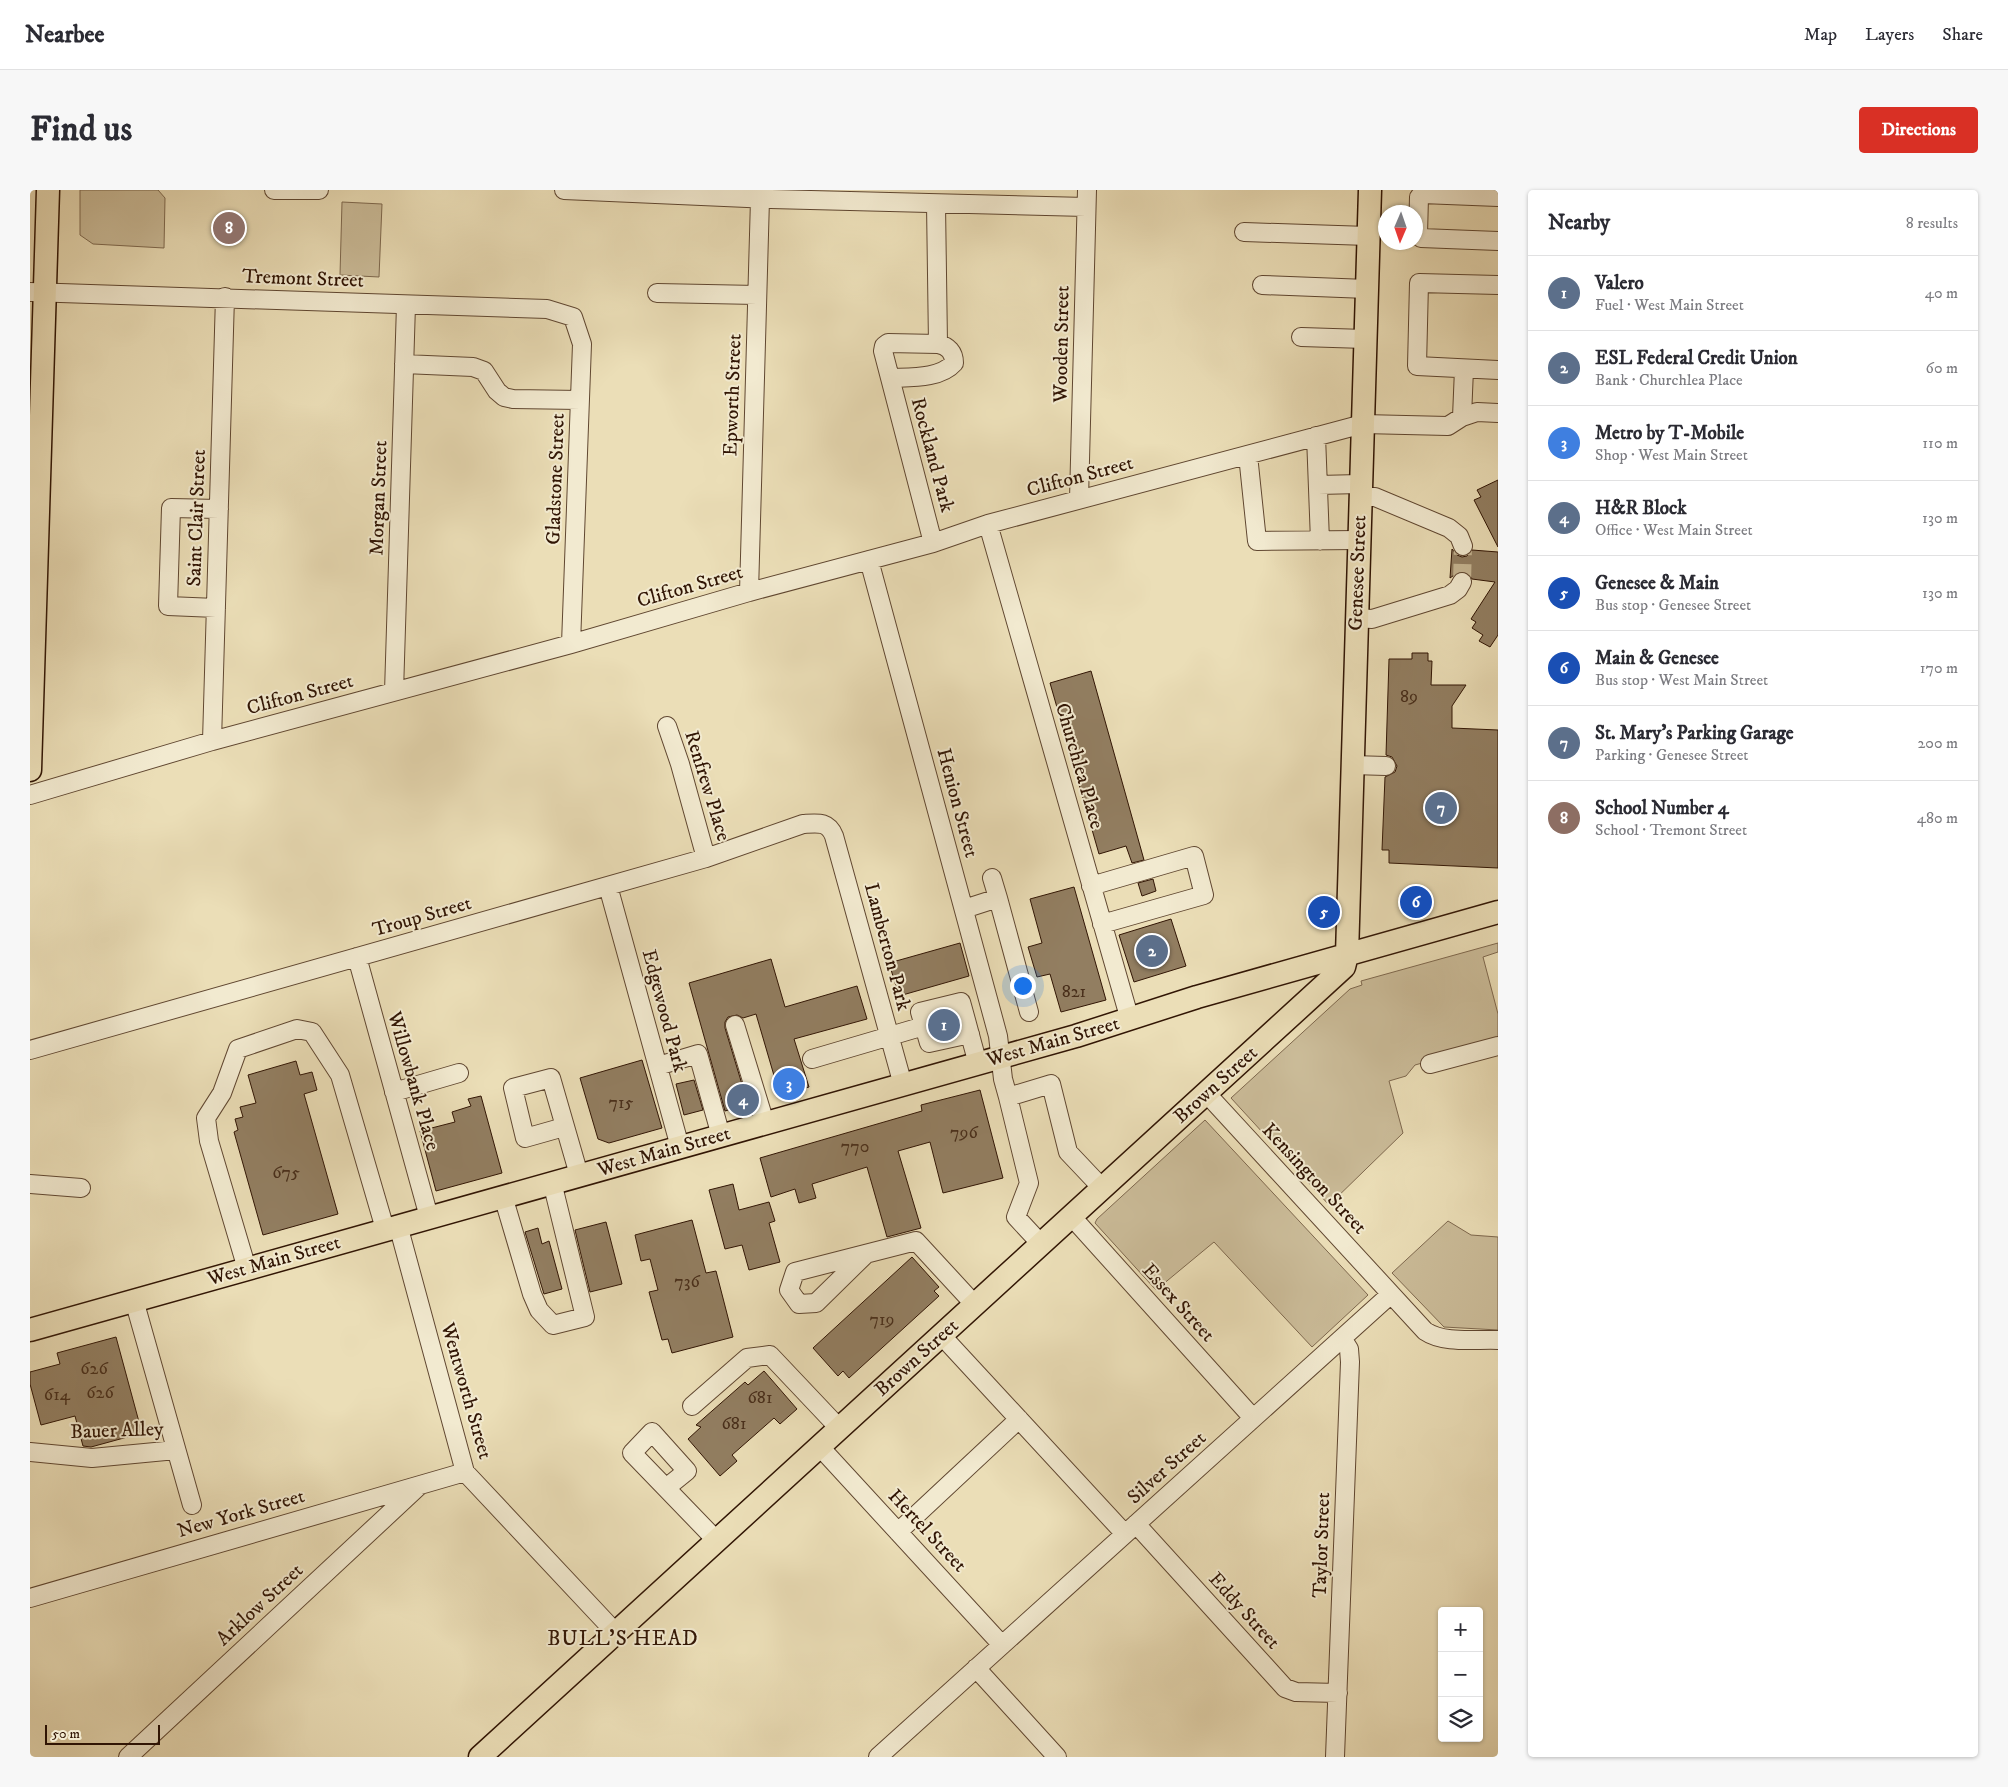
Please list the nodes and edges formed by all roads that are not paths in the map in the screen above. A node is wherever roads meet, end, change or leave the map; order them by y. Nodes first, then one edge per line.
1 (48, 190) edge
2 (274, 190) edge
3 (319, 190) edge
4 (564, 190) edge
5 (1370, 190) edge
6 (767, 196) edge
7 (1498, 197) edge
8 (925, 199) edge
9 (1086, 199) edge
10 (1244, 232) dead end
11 (1368, 236) junction
12 (1498, 241) edge
13 (1262, 285) dead end
14 (1498, 285) edge
15 (1367, 289) junction
16 (37, 292) edge
17 (657, 293) dead end
18 (757, 295) junction
19 (225, 297) junction
20 (406, 304) junction
21 (573, 317) joint
22 (1301, 337) dead end
23 (1365, 339) junction
24 (938, 344) junction
25 (404, 364) junction
26 (1464, 369) junction
27 (1498, 370) edge
28 (890, 378) junction
29 (580, 400) junction
30 (1498, 413) edge
31 (36, 416) edge
32 (1462, 417) junction
33 (1363, 424) junction
34 (1316, 436) junction
35 (1248, 455) junction
36 (1318, 485) junction
37 (1360, 490) junction
38 (1079, 499) junction
39 (219, 509) junction
40 (988, 524) junction
41 (1359, 540) junction
42 (1320, 541) junction
43 (34, 543) edge
44 (933, 543) junction
45 (1463, 546) tunnel mouth
46 (869, 560) junction
47 (1462, 582) dead end
48 (749, 592) junction
49 (216, 608) junction
50 (1357, 618) junction
51 (571, 644) junction
52 (32, 669) edge
53 (394, 692) junction
54 (667, 726) dead end
55 (212, 741) junction
56 (1352, 765) junction
57 (1386, 766) dead end
58 (30, 770) edge
59 (30, 795) edge
60 (824, 823) joint
61 (706, 858) junction
62 (992, 878) dead end
63 (608, 886) junction
64 (1091, 886) junction
65 (998, 898) junction
66 (964, 909) junction
67 (1498, 912) edge
68 (1102, 924) junction
69 (1347, 956) junction
70 (356, 957) junction
71 (1029, 1012) dead end
72 (1130, 1020) junction
73 (735, 1025) dead end
74 (924, 1026) junction
75 (970, 1034) junction
76 (889, 1036) junction
77 (1498, 1046) edge
78 (30, 1050) edge
79 (1001, 1057) junction
80 (812, 1059) dead end
81 (978, 1064) junction
82 (1430, 1064) dead end
83 (658, 1066) junction
84 (459, 1073) dead end
85 (902, 1085) junction
86 (394, 1092) junction
87 (1207, 1094) junction
88 (1008, 1097) junction
89 (765, 1124) junction
90 (564, 1127) dead end
91 (721, 1136) junction
92 (680, 1147) junction
93 (579, 1175) junction
94 (552, 1182) junction
95 (30, 1184) edge
96 (81, 1188) dead end
97 (1103, 1189) junction
98 (503, 1196) junction
99 (429, 1217) junction
100 (1072, 1217) junction
101 (391, 1227) junction
102 (1042, 1244) junction
103 (866, 1254) dead end
104 (247, 1268) junction
105 (1391, 1294) junction
106 (134, 1300) junction
107 (975, 1305) junction
108 (30, 1330) edge
109 (942, 1336) junction
110 (1342, 1338) junction
111 (1498, 1340) edge
112 (692, 1406) dead end
113 (1253, 1418) junction
114 (1019, 1419) junction
115 (840, 1429) junction
116 (820, 1447) junction
117 (176, 1450) junction
118 (30, 1452) edge
119 (465, 1472) junction
120 (421, 1484) junction
121 (666, 1488) dead end
122 (192, 1505) dead end
123 (1131, 1529) junction
124 (898, 1532) junction
125 (717, 1541) junction
126 (30, 1598) edge
127 (616, 1633) junction
128 (1002, 1645) junction
129 (976, 1668) junction
130 (1338, 1694) junction
131 (128, 1757) edge
132 (480, 1757) edge
133 (878, 1757) edge
134 (1057, 1757) edge
135 (1336, 1757) edge

1 - 16 main road
2 - 3 street
4 - 6 street
5 - 11 main road, Genesee Street
6 - 8 street
6 - 18 street, Epworth Street
7 - 12 street
8 - 9 street
8 - 24 street
9 - 38 street, Wooden Street
10 - 11 street
11 - 15 main road, Genesee Street
13 - 15 street
14 - 26 street
15 - 23 main road, Genesee Street
16 - 19 street, Tremont Street
16 - 31 main road
17 - 18 street
18 - 48 street, Epworth Street
19 - 20 street, Tremont Street
19 - 39 street, Saint Clair Street
20 - 21 street, Tremont Street
20 - 25 street, Morgan Street
21 - 29 street, Gladstone Street
22 - 23 street
23 - 33 main road, Genesee Street
24 - 28 street, Rockland Park
24 - 28 street, Rockland Park
25 - 29 street
25 - 53 street, Morgan Street
26 - 27 street
26 - 32 street
28 - 44 street, Rockland Park
29 - 51 street, Gladstone Street
30 - 32 street, Clifton Street
31 - 43 main road
32 - 33 street, Clifton Street
33 - 34 street, Clifton Street
33 - 37 main road, Genesee Street
34 - 35 street, Clifton Street
34 - 36 street
35 - 38 street, Clifton Street
35 - 42 street
36 - 37 street
36 - 42 street
37 - 41 main road, Genesee Street
37 - 45 street
38 - 40 street, Clifton Street
39 - 49 street, Saint Clair Street
39 - 49 street
40 - 44 street, Clifton Street
40 - 64 street, Churchlea Place
41 - 42 street
41 - 50 main road, Genesee Street
43 - 52 main road
44 - 46 street, Clifton Street
46 - 48 street, Clifton Street
46 - 66 street, Henion Street
47 - 50 street
48 - 51 street, Clifton Street
49 - 55 street, Saint Clair Street
50 - 56 main road, Genesee Street
51 - 53 street, Clifton Street
52 - 58 main road
53 - 55 street, Clifton Street
54 - 61 street, Renfrew Place
55 - 59 street, Clifton Street
56 - 57 street
56 - 69 main road, Genesee Street
60 - 61 street, Troup Street
60 - 76 street, Lamberton Park
61 - 63 street, Troup Street
62 - 65 street
63 - 70 street, Troup Street
63 - 83 street, Edgewood Park
64 - 68 street, Churchlea Place
64 - 68 street
65 - 66 street
65 - 71 street
66 - 79 street, Henion Street
67 - 69 main road, West Main Street
68 - 72 street, Churchlea Place
69 - 72 main road, West Main Street
69 - 87 main road, Brown Street
70 - 78 street, Troup Street
70 - 86 street, Willowbank Place
72 - 79 main road, West Main Street
73 - 89 street
74 - 75 street
74 - 75 street
74 - 76 street
75 - 81 street
76 - 80 street
76 - 85 street, Lamberton Park
77 - 82 street
79 - 81 main road, West Main Street
79 - 88 street, Henion Street
81 - 85 main road, West Main Street
83 - 91 street
83 - 92 street, Edgewood Park
84 - 86 street
85 - 89 main road, West Main Street
86 - 99 street, Willowbank Place
87 - 97 main road, Brown Street
87 - 105 street, Kensington Street
88 - 97 street
88 - 102 street, Henion Street
89 - 91 main road, West Main Street
90 - 93 street
91 - 92 main road, West Main Street
92 - 93 main road, West Main Street
93 - 94 main road, West Main Street
94 - 98 main road, West Main Street
94 - 98 street
95 - 96 street
97 - 100 main road, Brown Street
98 - 99 main road, West Main Street
99 - 101 main road, West Main Street
100 - 102 main road, Brown Street
100 - 113 street, Essex Street
101 - 104 main road, West Main Street
101 - 104 street, Wentworth Street
101 - 119 street, Wentworth Street
102 - 107 main road, Brown Street
103 - 107 street
104 - 106 main road, West Main Street
105 - 110 street, Silver Street
105 - 111 street
106 - 108 main road, West Main Street
106 - 117 street
107 - 109 main road, Brown Street
109 - 114 street, Eddy Street
109 - 115 main road, Brown Street
110 - 113 street, Silver Street
110 - 130 street, Taylor Street
112 - 115 street
113 - 123 street, Silver Street
114 - 123 street, Eddy Street
114 - 124 street
115 - 116 main road, Brown Street
116 - 124 street, Hertel Street
116 - 125 main road, Brown Street
117 - 118 street, Bauer Alley
117 - 122 street
119 - 120 street, New York Street
119 - 127 street, Wentworth Street
120 - 126 street, New York Street
120 - 131 street, Arklow Street
121 - 125 street
123 - 128 street, Silver Street
123 - 130 street, Eddy Street
124 - 128 street, Hertel Street
125 - 127 main road, Brown Street
127 - 132 main road, Brown Street
128 - 129 street, Silver Street
129 - 133 street, Silver Street
129 - 134 street
130 - 135 street, Taylor Street

